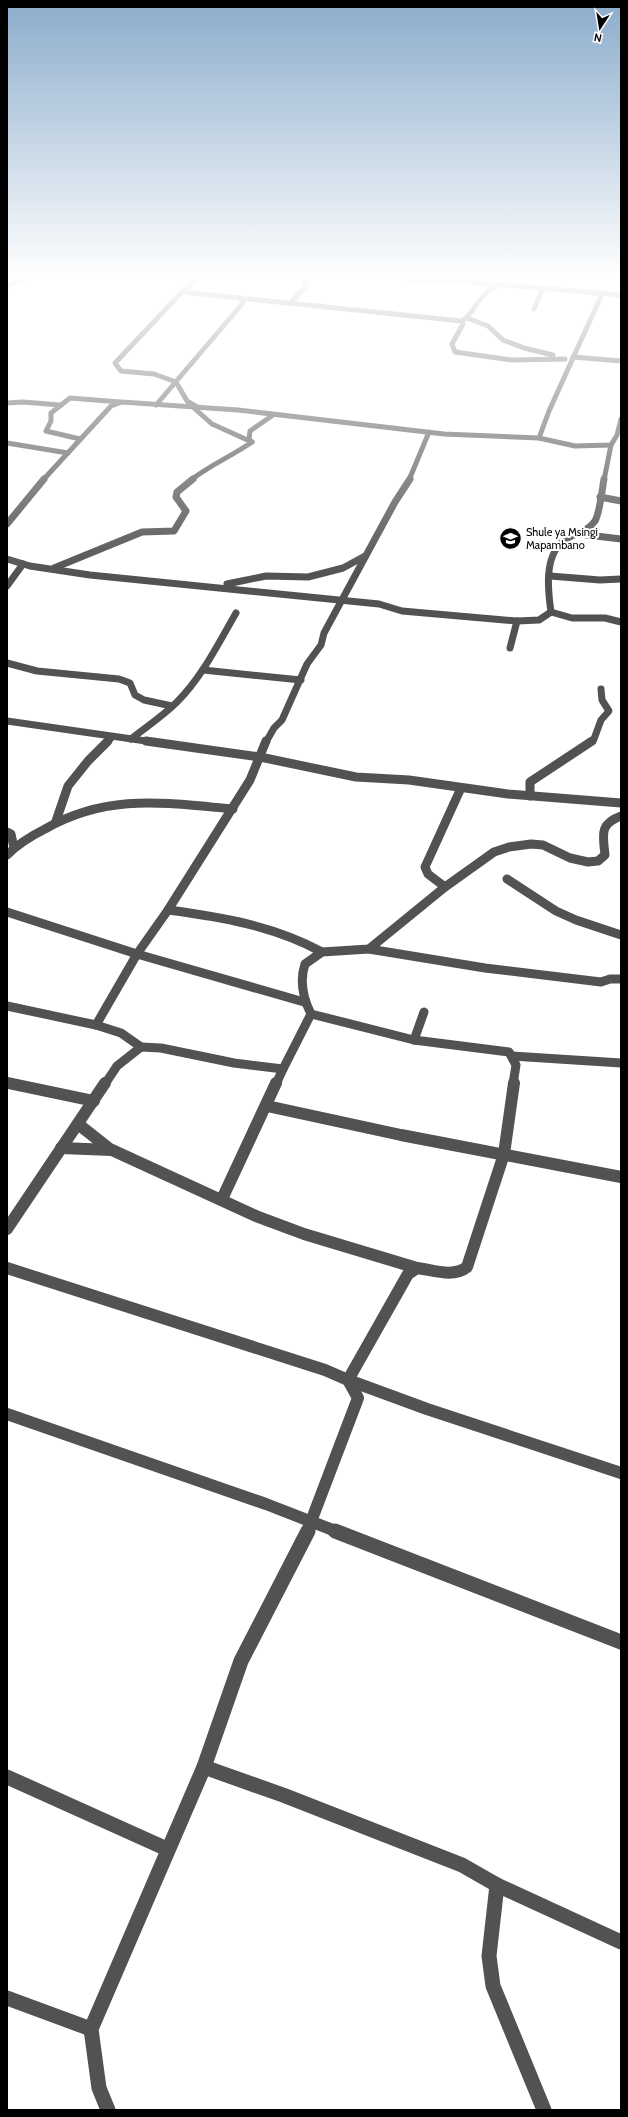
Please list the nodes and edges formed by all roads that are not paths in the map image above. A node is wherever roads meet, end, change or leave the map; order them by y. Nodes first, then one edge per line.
1 (168, 378) edge
2 (179, 378) edge
3 (564, 378) edge
4 (176, 381) junction
5 (122, 402) junction
6 (7, 403) edge
7 (60, 405) junction
8 (156, 405) junction
9 (194, 408) junction
10 (201, 408) junction
11 (273, 415) junction
12 (621, 419) edge
13 (619, 429) edge
14 (429, 432) junction
15 (539, 438) junction
16 (80, 439) junction
17 (252, 442) junction
18 (7, 443) edge
19 (611, 445) junction
20 (68, 453) junction
21 (600, 497) junction
22 (621, 501) edge
23 (7, 524) edge
24 (579, 534) junction
25 (621, 539) edge
26 (365, 556) junction
27 (7, 559) edge
28 (22, 564) junction
29 (51, 570) junction
30 (550, 576) junction
31 (621, 579) edge
32 (7, 586) edge
33 (208, 586) junction
34 (343, 600) junction
35 (551, 612) junction
36 (236, 613) dead end
37 (517, 621) junction
38 (621, 622) edge
39 (510, 648) dead end
40 (7, 663) edge
41 (203, 670) junction
42 (301, 680) junction
43 (601, 689) dead end
44 (172, 706) junction
45 (9, 723) edge
46 (112, 737) junction
47 (131, 739) junction
48 (260, 757) junction
49 (461, 788) junction
50 (621, 795) edge
51 (530, 796) junction
52 (618, 803) edge
53 (233, 809) junction
54 (621, 816) edge
55 (56, 821) junction
56 (7, 832) edge
57 (14, 848) junction
58 (7, 855) edge
59 (508, 879) dead end
60 (445, 887) junction
61 (168, 910) junction
62 (7, 912) edge
63 (621, 935) edge
64 (369, 949) junction
65 (322, 952) junction
66 (137, 954) junction
67 (621, 979) edge
68 (304, 1002) junction
69 (7, 1006) edge
70 (424, 1012) dead end
71 (311, 1014) junction
72 (96, 1025) junction
73 (414, 1040) junction
74 (141, 1047) junction
75 (512, 1056) junction
76 (621, 1063) edge
77 (283, 1069) junction
78 (7, 1083) edge
79 (94, 1100) junction
80 (266, 1106) junction
81 (78, 1124) junction
82 (61, 1148) junction
83 (112, 1150) junction
84 (504, 1154) junction
85 (621, 1177) edge
86 (222, 1199) junction
87 (7, 1229) edge
88 (7, 1268) edge
89 (417, 1268) junction
90 (348, 1380) junction
91 (7, 1414) edge
92 (621, 1473) edge
93 (312, 1522) junction
94 (621, 1642) edge
95 (204, 1767) junction
96 (7, 1777) edge
97 (167, 1849) junction
98 (497, 1885) junction
99 (621, 1942) edge
100 (7, 1998) edge
101 (91, 2029) junction
102 (108, 2110) edge
103 (544, 2110) edge

1 - 4 street
2 - 4 street
3 - 15 street
4 - 8 street
4 - 10 street
5 - 7 street
5 - 8 street
5 - 16 street
6 - 7 street
7 - 16 street
8 - 9 street
9 - 10 street
9 - 17 street
10 - 11 street
11 - 14 street
11 - 17 street
12 - 13 street
13 - 19 street
14 - 15 street
14 - 26 street
15 - 19 street
16 - 20 street
17 - 29 street
18 - 20 street
19 - 21 street
20 - 23 street
21 - 22 street
21 - 24 street
24 - 25 street
24 - 30 street
26 - 33 street
26 - 34 street
27 - 28 street
28 - 29 street
28 - 32 street
29 - 33 street
30 - 31 street
30 - 35 street
33 - 34 street
34 - 37 street
34 - 42 street
35 - 37 street
35 - 38 street
36 - 41 street
37 - 39 street
40 - 44 street
41 - 42 street
41 - 44 street
42 - 48 street
43 - 51 street
44 - 47 street
45 - 46 street
46 - 47 street
46 - 55 street
47 - 48 street
48 - 49 street
48 - 53 street
49 - 51 street
49 - 60 street
50 - 52 street
51 - 52 street
53 - 55 street
53 - 61 street
54 - 60 street
55 - 57 street
56 - 57 street
57 - 58 street
59 - 63 street
60 - 64 street
61 - 65 street
61 - 66 street
62 - 66 street
64 - 65 street
64 - 67 street
65 - 68 street
66 - 68 street
66 - 72 street
68 - 71 street
69 - 72 street
70 - 73 street
71 - 73 street
71 - 77 street
72 - 74 street
73 - 75 street
74 - 77 street
74 - 79 street
75 - 76 street
75 - 84 street
77 - 80 street
78 - 79 street
79 - 81 street
80 - 84 street
80 - 86 street
81 - 82 street
81 - 83 street
82 - 83 street
82 - 87 street
83 - 86 street
84 - 85 street
84 - 89 street
86 - 89 street
88 - 90 street
89 - 90 street
90 - 92 street
90 - 93 street
91 - 93 street
93 - 94 street
93 - 95 street
95 - 97 street
95 - 98 street
96 - 97 street
97 - 101 street
98 - 99 street
98 - 103 street
100 - 101 street
101 - 102 street

